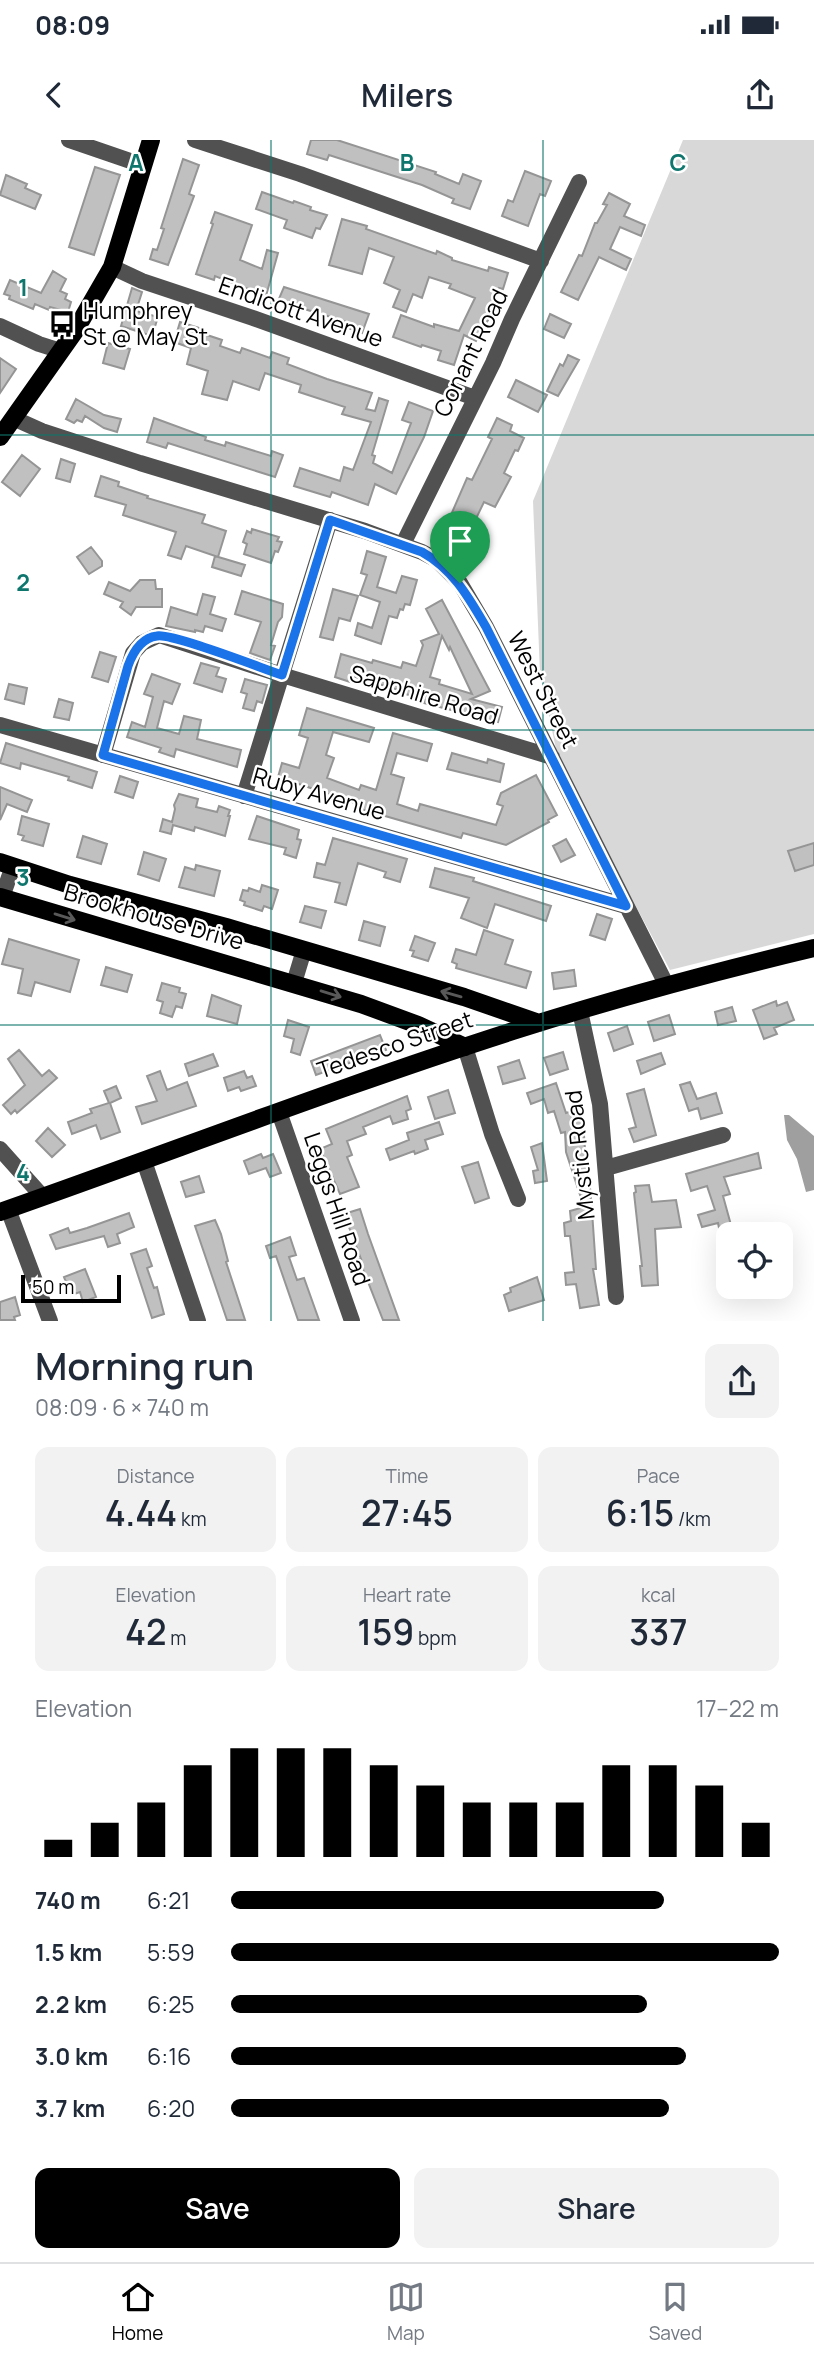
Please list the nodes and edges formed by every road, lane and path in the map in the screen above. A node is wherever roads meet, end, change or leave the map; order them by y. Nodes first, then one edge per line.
1 (69, 140) edge
2 (151, 140) edge
3 (195, 140) edge
4 (142, 165) junction
5 (579, 182) dead end
6 (541, 261) junction
7 (112, 267) junction
8 (0, 326) edge
9 (61, 351) junction
10 (475, 398) junction
11 (13, 418) junction
12 (0, 437) edge
13 (330, 520) junction
14 (403, 544) junction
15 (282, 675) junction
16 (0, 725) edge
17 (103, 755) junction
18 (552, 757) junction
19 (244, 796) junction
20 (6, 864) edge
21 (1, 897) edge
22 (626, 906) junction
23 (814, 948) edge
24 (304, 950) junction
25 (293, 983) junction
26 (666, 984) junction
27 (580, 1011) junction
28 (538, 1023) junction
29 (465, 1047) junction
30 (279, 1112) junction
31 (723, 1135) dead end
32 (0, 1149) edge
33 (144, 1161) junction
34 (606, 1168) junction
35 (42, 1196) junction
36 (518, 1199) dead end
37 (4, 1211) edge
38 (616, 1297) dead end
39 (50, 1321) edge
40 (198, 1321) edge
41 (352, 1321) edge

1 - 4 street
2 - 4 main road
3 - 6 street
4 - 7 main road
5 - 6 street, Conant Road
6 - 10 street, Conant Road
7 - 9 main road
7 - 10 street, Endicott Avenue
8 - 9 street
9 - 11 main road
10 - 14 street, Conant Road
11 - 12 main road
11 - 13 street, West Street
13 - 14 street, West Street
13 - 15 street
14 - 18 street, West Street
15 - 17 street, Sapphire Road
15 - 18 street, Sapphire Road
15 - 19 street
16 - 17 street, Ruby Avenue
17 - 19 street, Ruby Avenue
18 - 22 street, West Street
19 - 22 street, Ruby Avenue
20 - 21 street, Brookhouse Drive
20 - 24 main road, Brookhouse Drive
21 -> 25 main road, Brookhouse Drive
22 - 26 street, West Street
23 - 26 main road, Tedesco Street
24 - 25 street
28 -> 24 main road, Brookhouse Drive
25 -> 29 main road, Brookhouse Drive
26 - 27 main road, Tedesco Street
27 - 28 main road, Tedesco Street
27 - 34 street, Mystic Road
28 - 29 main road, Tedesco Street
29 - 30 main road, Tedesco Street
29 - 36 street
30 - 33 main road, Tedesco Street
30 - 41 street, Leggs Hill Road
31 - 34 street
32 - 35 street
33 - 35 main road, Tedesco Street
33 - 40 street
34 - 38 street, Mystic Road
35 - 37 main road, Tedesco Street
37 - 39 street

